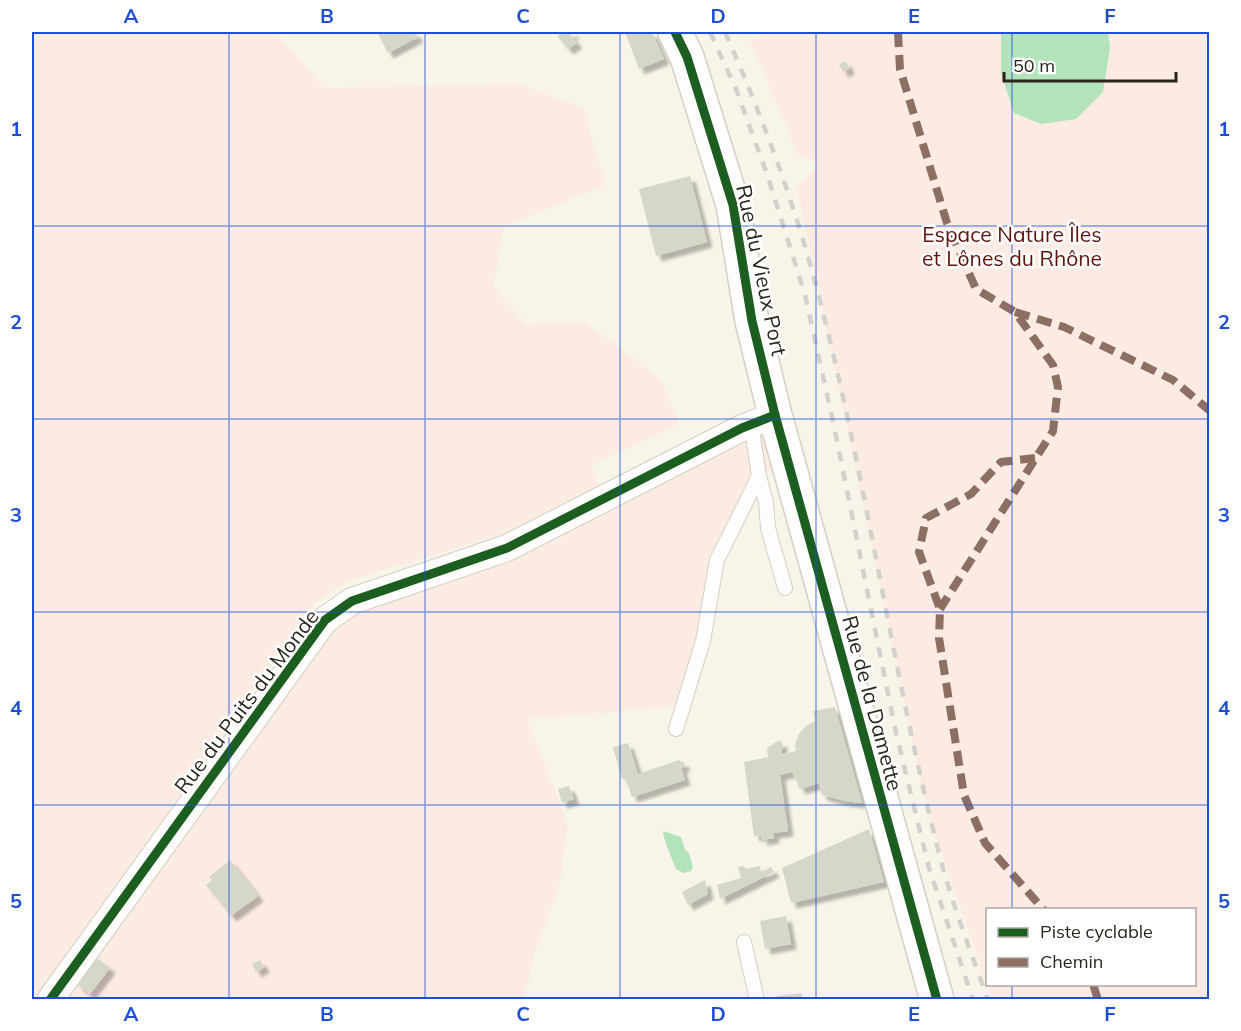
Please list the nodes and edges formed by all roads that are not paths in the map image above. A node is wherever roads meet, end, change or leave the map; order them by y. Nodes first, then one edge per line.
1 (675, 32) edge
2 (763, 419) junction
3 (759, 476) junction
4 (785, 588) dead end
5 (676, 729) dead end
6 (744, 942) dead end
7 (50, 999) edge
8 (757, 999) edge
9 (937, 999) edge

1 - 2 main road, Rue du Vieux Port
2 - 3 lane
2 - 7 street, Rue du Puits du Monde
2 - 9 main road, Rue de la Damette
3 - 4 lane
3 - 5 lane
6 - 8 lane

